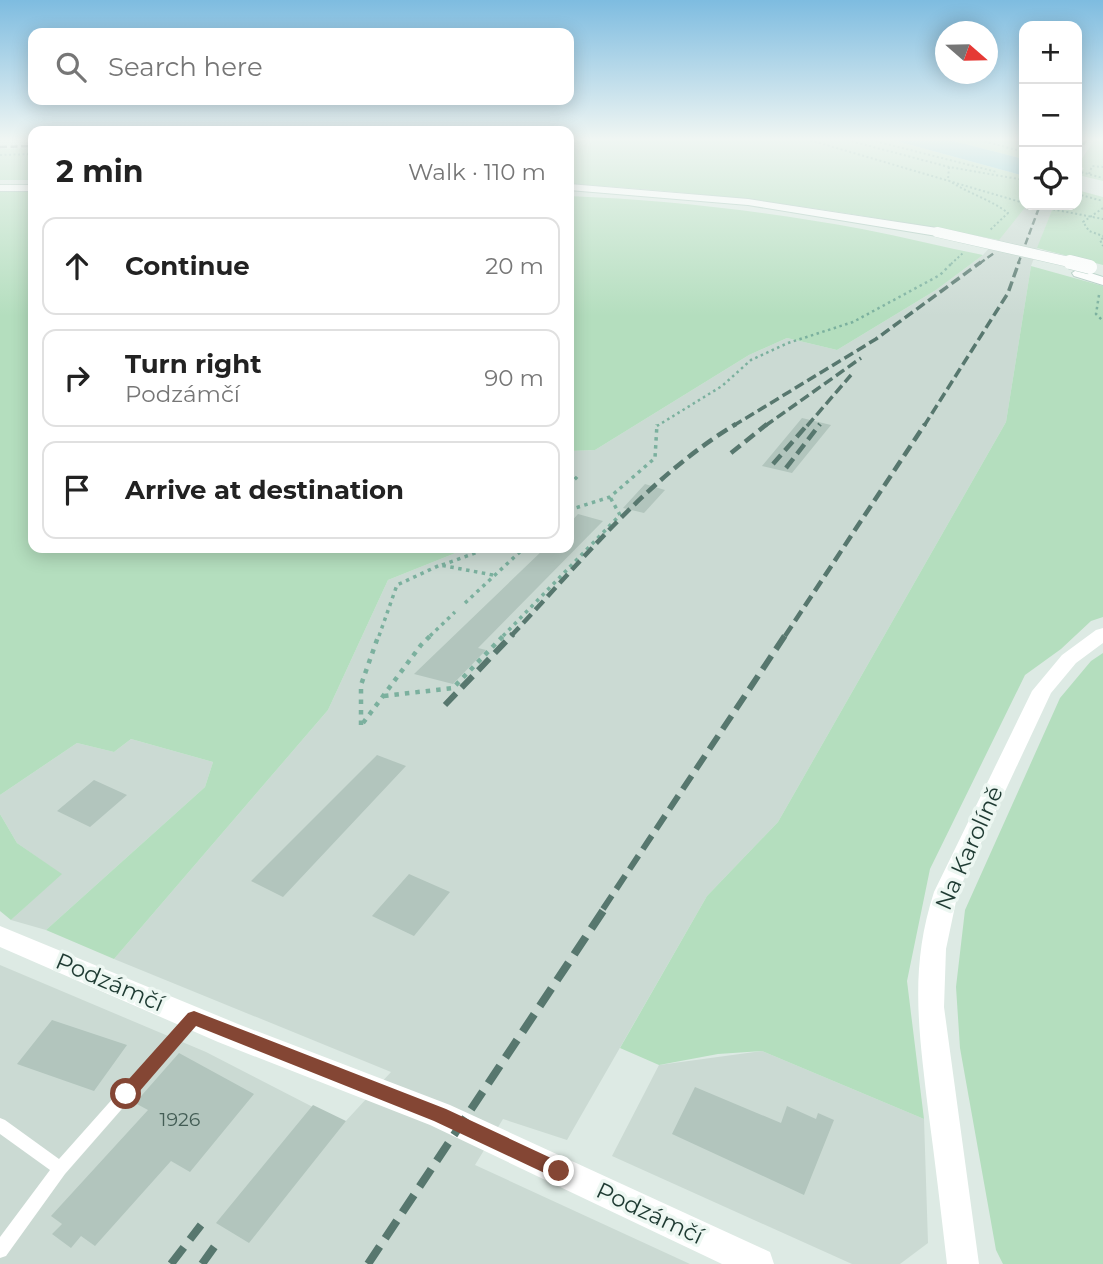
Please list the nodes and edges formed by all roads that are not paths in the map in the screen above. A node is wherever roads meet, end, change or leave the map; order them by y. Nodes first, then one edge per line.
1 (627, 198) edge
2 (701, 198) edge
3 (933, 235) junction
4 (1096, 275) edge
5 (1103, 634) edge
6 (0, 936) edge
7 (194, 1018) junction
8 (0, 1125) edge
9 (61, 1169) junction
10 (0, 1250) edge
11 (758, 1264) edge
12 (963, 1264) edge

1 - 3 main road
2 - 3 main road
3 - 4 main road
5 - 12 street, Na Karolíně
6 - 7 street, Podzámčí
7 - 9 lane
7 - 11 street, Podzámčí
8 - 9 lane
9 - 10 lane

